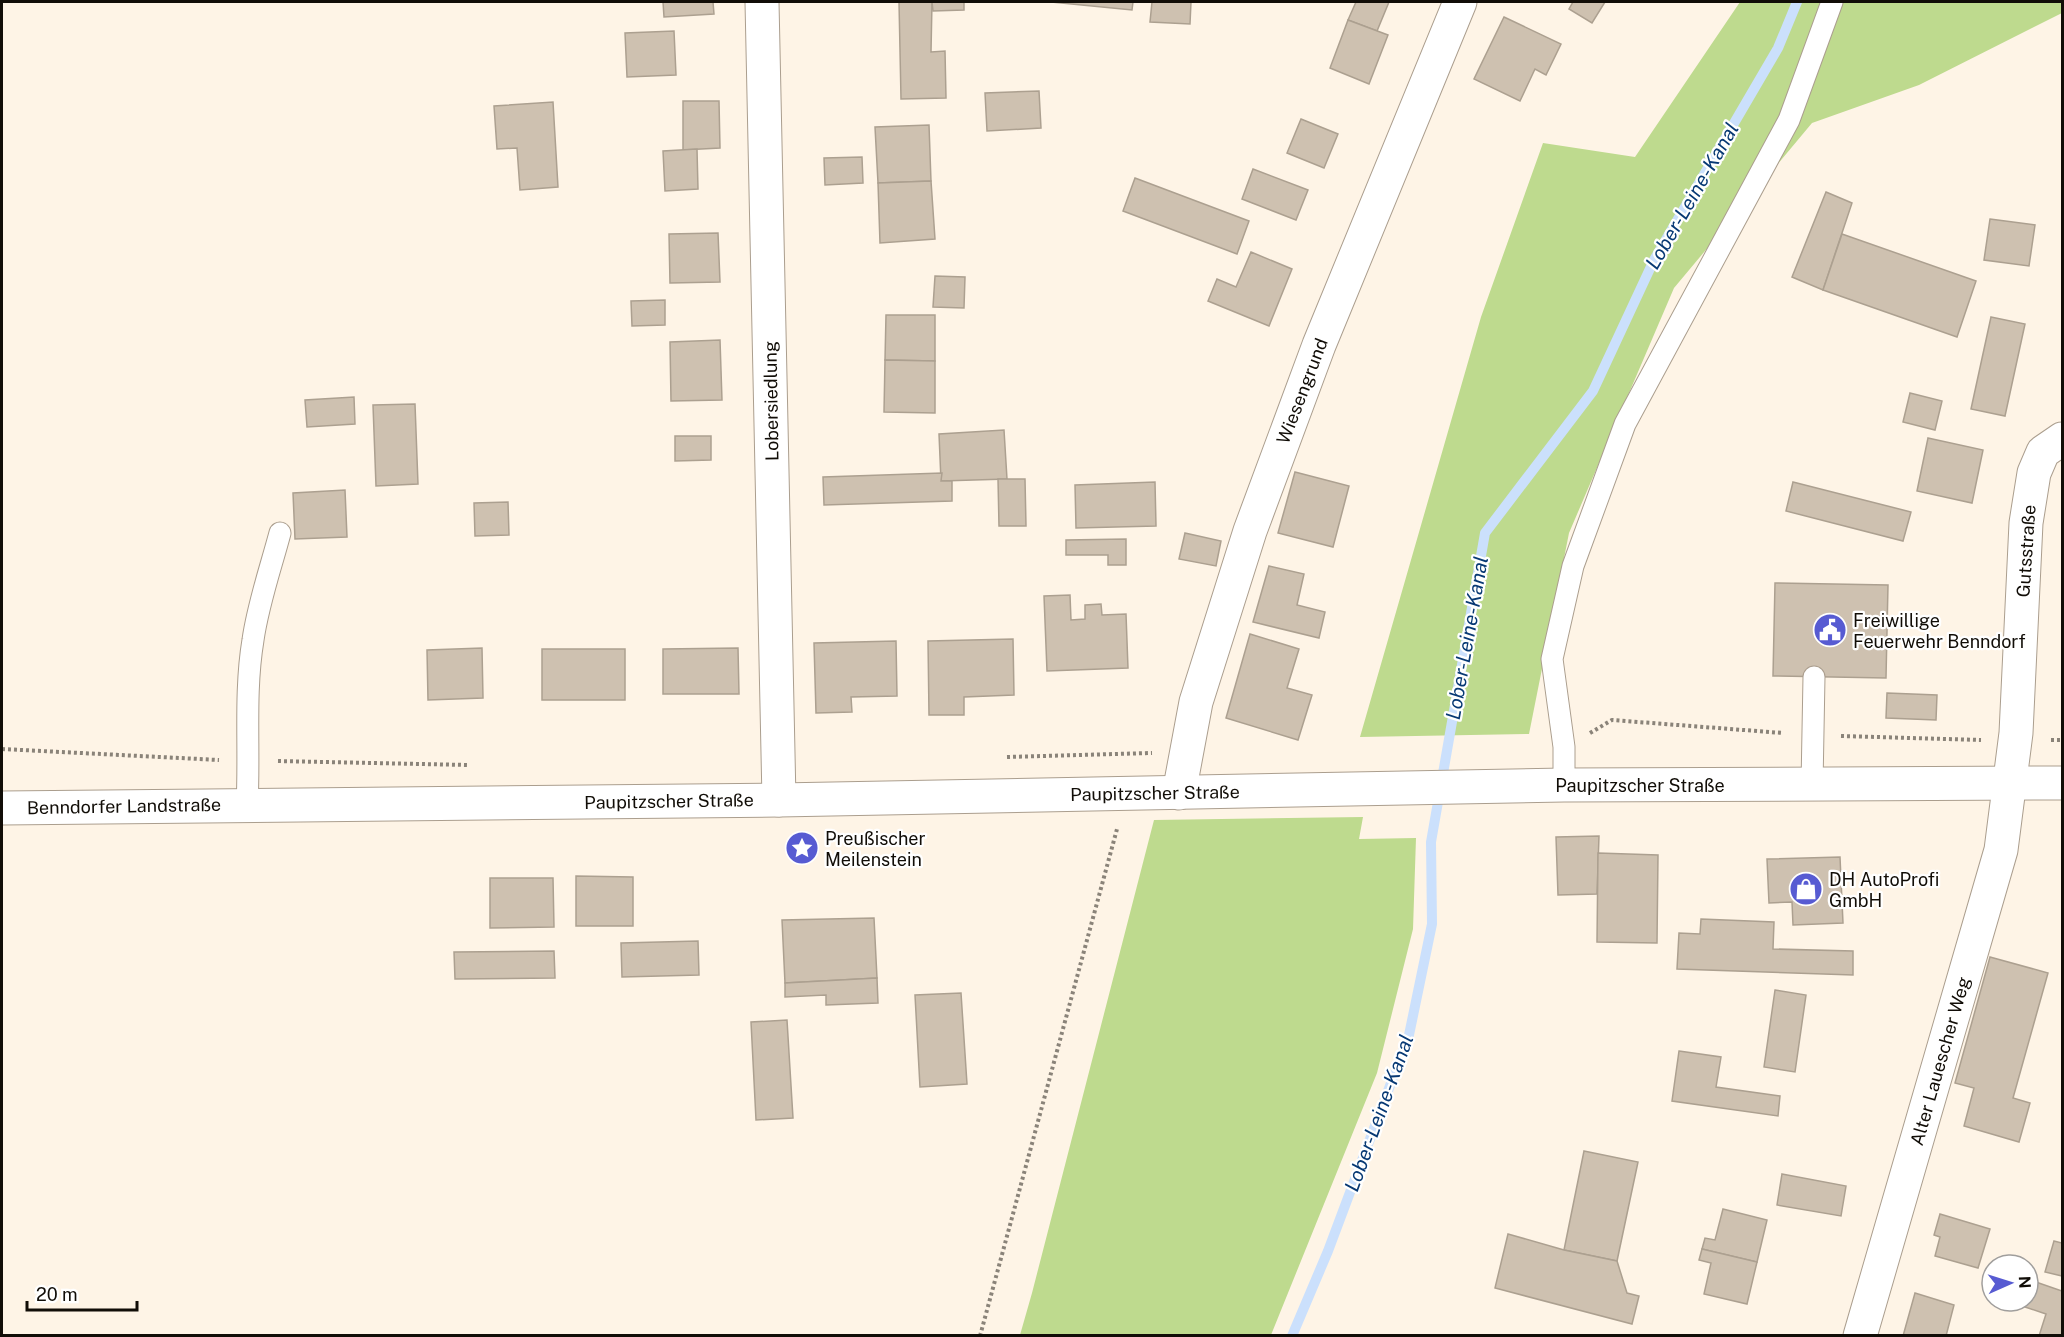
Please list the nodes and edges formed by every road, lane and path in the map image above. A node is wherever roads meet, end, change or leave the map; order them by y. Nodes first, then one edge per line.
1 (762, 2) edge
2 (1460, 2) edge
3 (1832, 2) edge
4 (2062, 440) edge
5 (280, 532) dead end
6 (1814, 677) dead end
7 (2, 750) edge
8 (249, 761) junction
9 (2009, 783) junction
10 (2062, 783) edge
11 (1564, 785) junction
12 (1812, 785) junction
13 (1126, 793) junction
14 (1179, 793) junction
15 (779, 800) junction
16 (247, 805) junction
17 (2, 808) edge
18 (980, 1335) edge
19 (1860, 1335) edge

1 - 15 street, Lobersiedlung
2 - 14 street, Wiesengrund
3 - 11 lane
4 - 9 street, Gutsstraße
5 - 8 lane
6 - 12 lane
7 - 8 path
8 - 16 lane
9 - 10 street, Paupitzscher Straße
9 - 12 street, Paupitzscher Straße
9 - 19 street, Alter Lauescher Weg
11 - 12 street, Paupitzscher Straße
11 - 14 street, Paupitzscher Straße
13 - 14 street, Paupitzscher Straße
13 - 15 street, Paupitzscher Straße
13 - 18 path
15 - 16 street, Paupitzscher Straße
16 - 17 street, Benndorfer Landstraße

